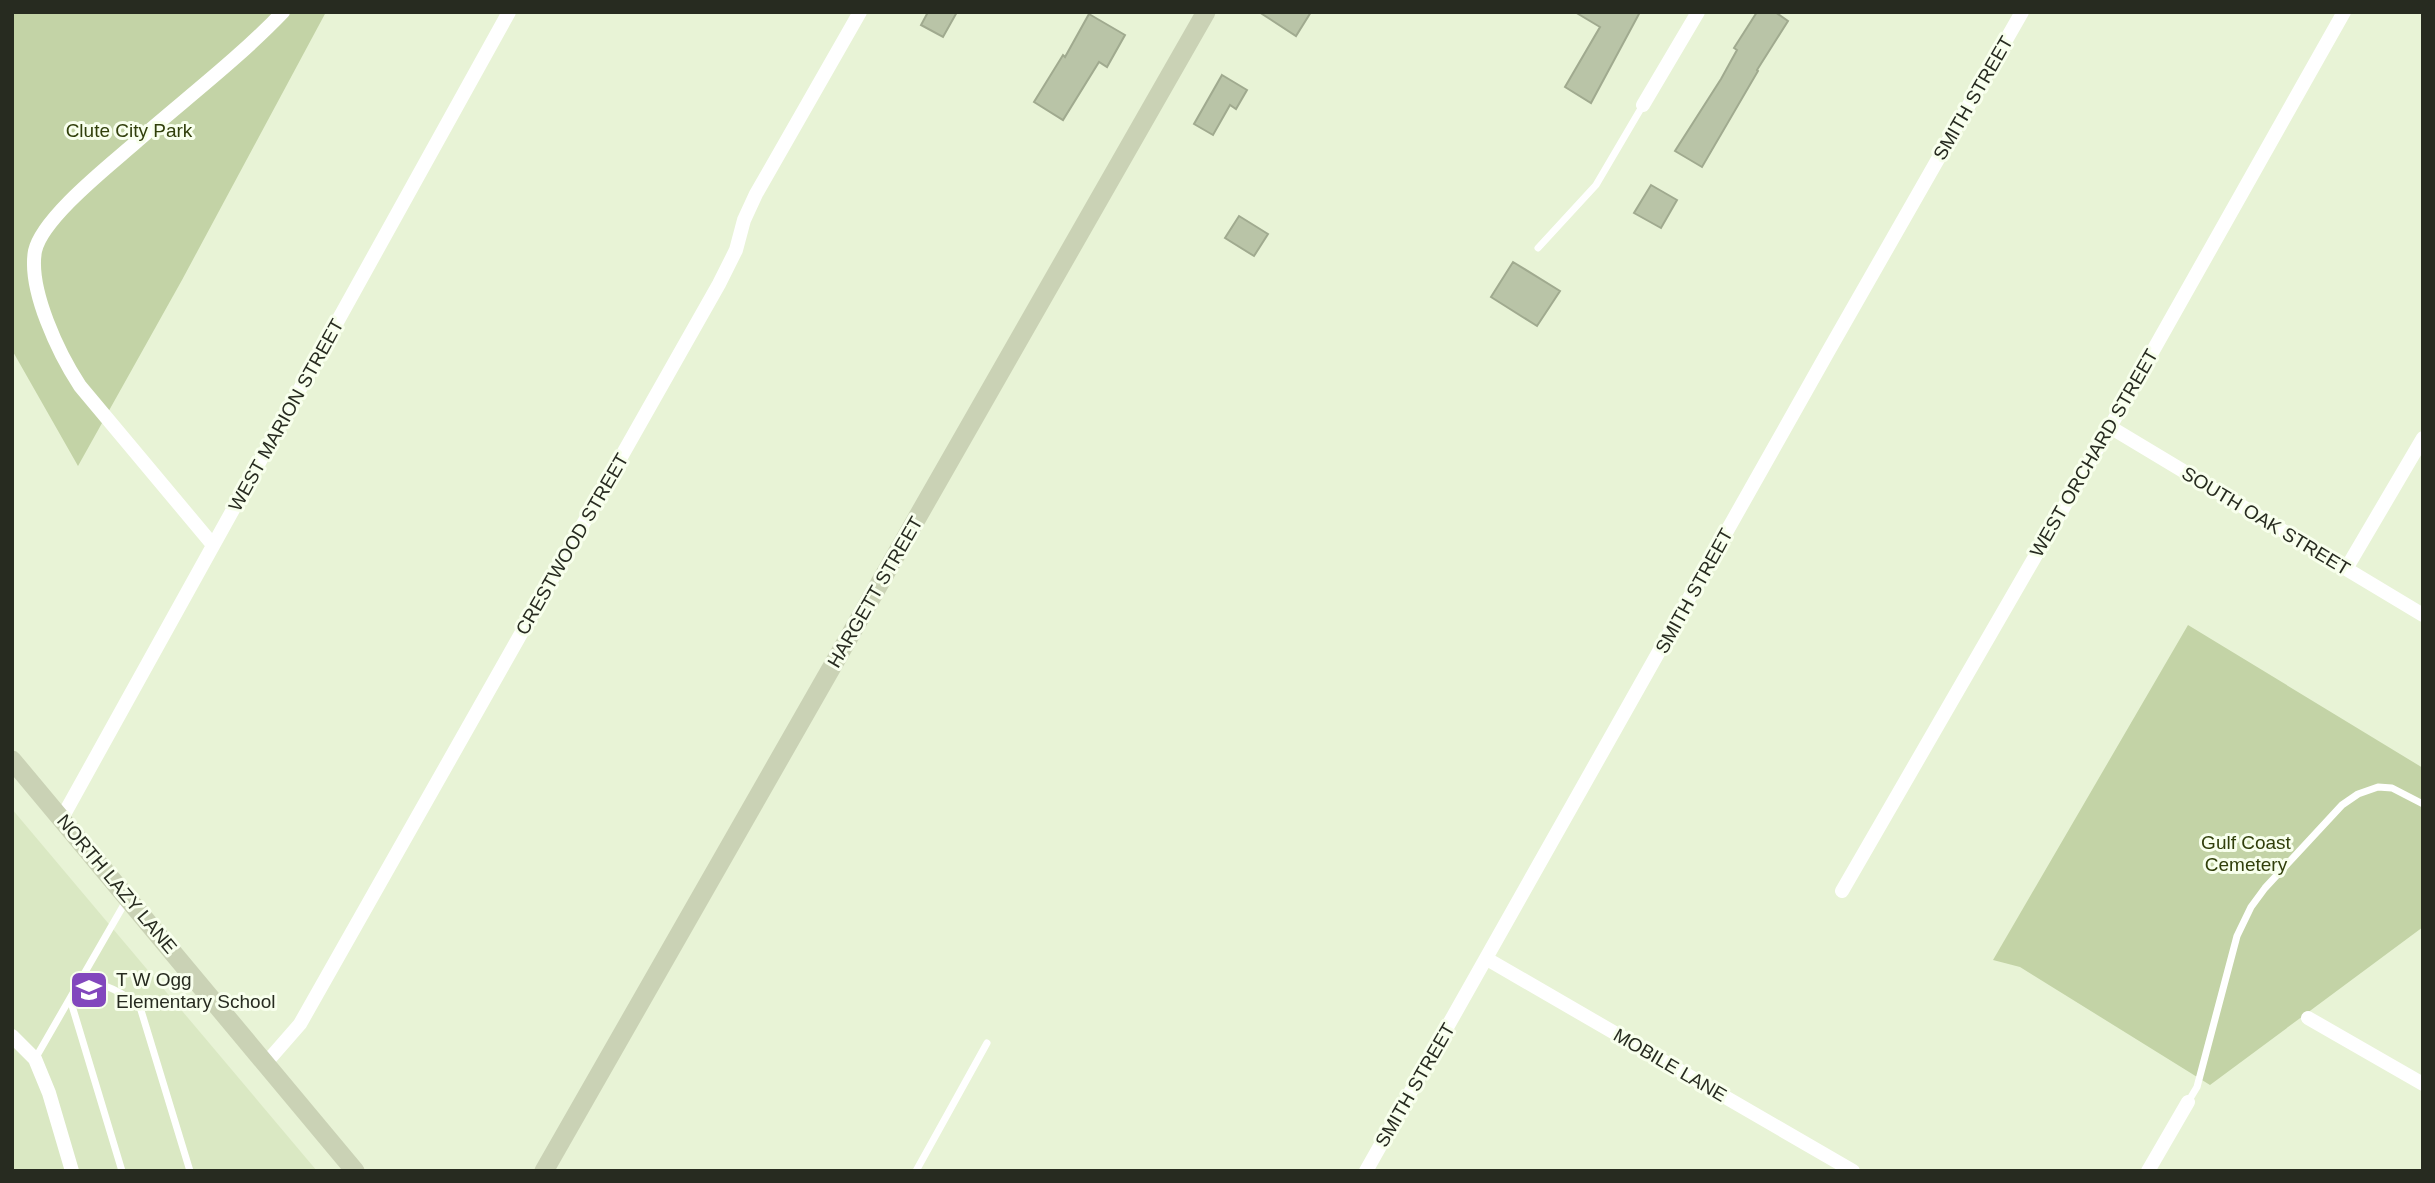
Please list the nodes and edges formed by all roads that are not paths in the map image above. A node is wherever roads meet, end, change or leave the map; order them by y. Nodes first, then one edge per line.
1 (283, 12) edge
2 (509, 12) edge
3 (860, 12) edge
4 (1206, 12) edge
5 (1698, 12) edge
6 (2022, 12) edge
7 (2344, 12) edge
8 (1643, 105) joint
9 (1538, 248) dead end
10 (2110, 427) junction
11 (2423, 438) edge
12 (213, 545) junction
13 (2346, 569) junction
14 (2423, 615) edge
15 (12, 760) edge
16 (2423, 804) edge
17 (62, 818) junction
18 (1842, 891) dead end
19 (128, 898) junction
20 (1487, 959) junction
21 (82, 978) junction
22 (70, 999) junction
23 (2308, 1018) dead end
24 (12, 1036) edge
25 (987, 1044) dead end
26 (35, 1059) junction
27 (265, 1064) junction
28 (2423, 1084) edge
29 (2188, 1102) joint
30 (72, 1171) edge
31 (122, 1171) edge
32 (190, 1171) edge
33 (355, 1171) edge
34 (544, 1171) edge
35 (916, 1171) edge
36 (1366, 1171) edge
37 (1853, 1171) edge
38 (2148, 1171) edge

1 - 12 street
2 - 12 street, WEST MARION STREET
3 - 27 street, CRESTWOOD STREET
4 - 34 street, HARGETT STREET
5 - 8 street
6 - 20 street, SMITH STREET
7 - 10 street, WEST ORCHARD STREET
8 - 9 lane
10 - 13 street, SOUTH OAK STREET
10 - 18 street, WEST ORCHARD STREET
11 - 13 street
12 - 17 street, WEST MARION STREET
13 - 14 street, SOUTH OAK STREET
15 - 17 street, NORTH LAZY LANE
16 - 29 lane
17 - 19 street, NORTH LAZY LANE
19 - 21 lane
19 - 27 street, NORTH LAZY LANE
20 - 36 street, SMITH STREET
20 - 37 street, MOBILE LANE
21 - 22 lane
21 - 32 lane
22 - 26 lane
22 - 31 lane
23 - 28 street
24 - 26 street
25 - 35 lane
26 - 30 street
27 - 33 street, NORTH LAZY LANE
29 - 38 street

